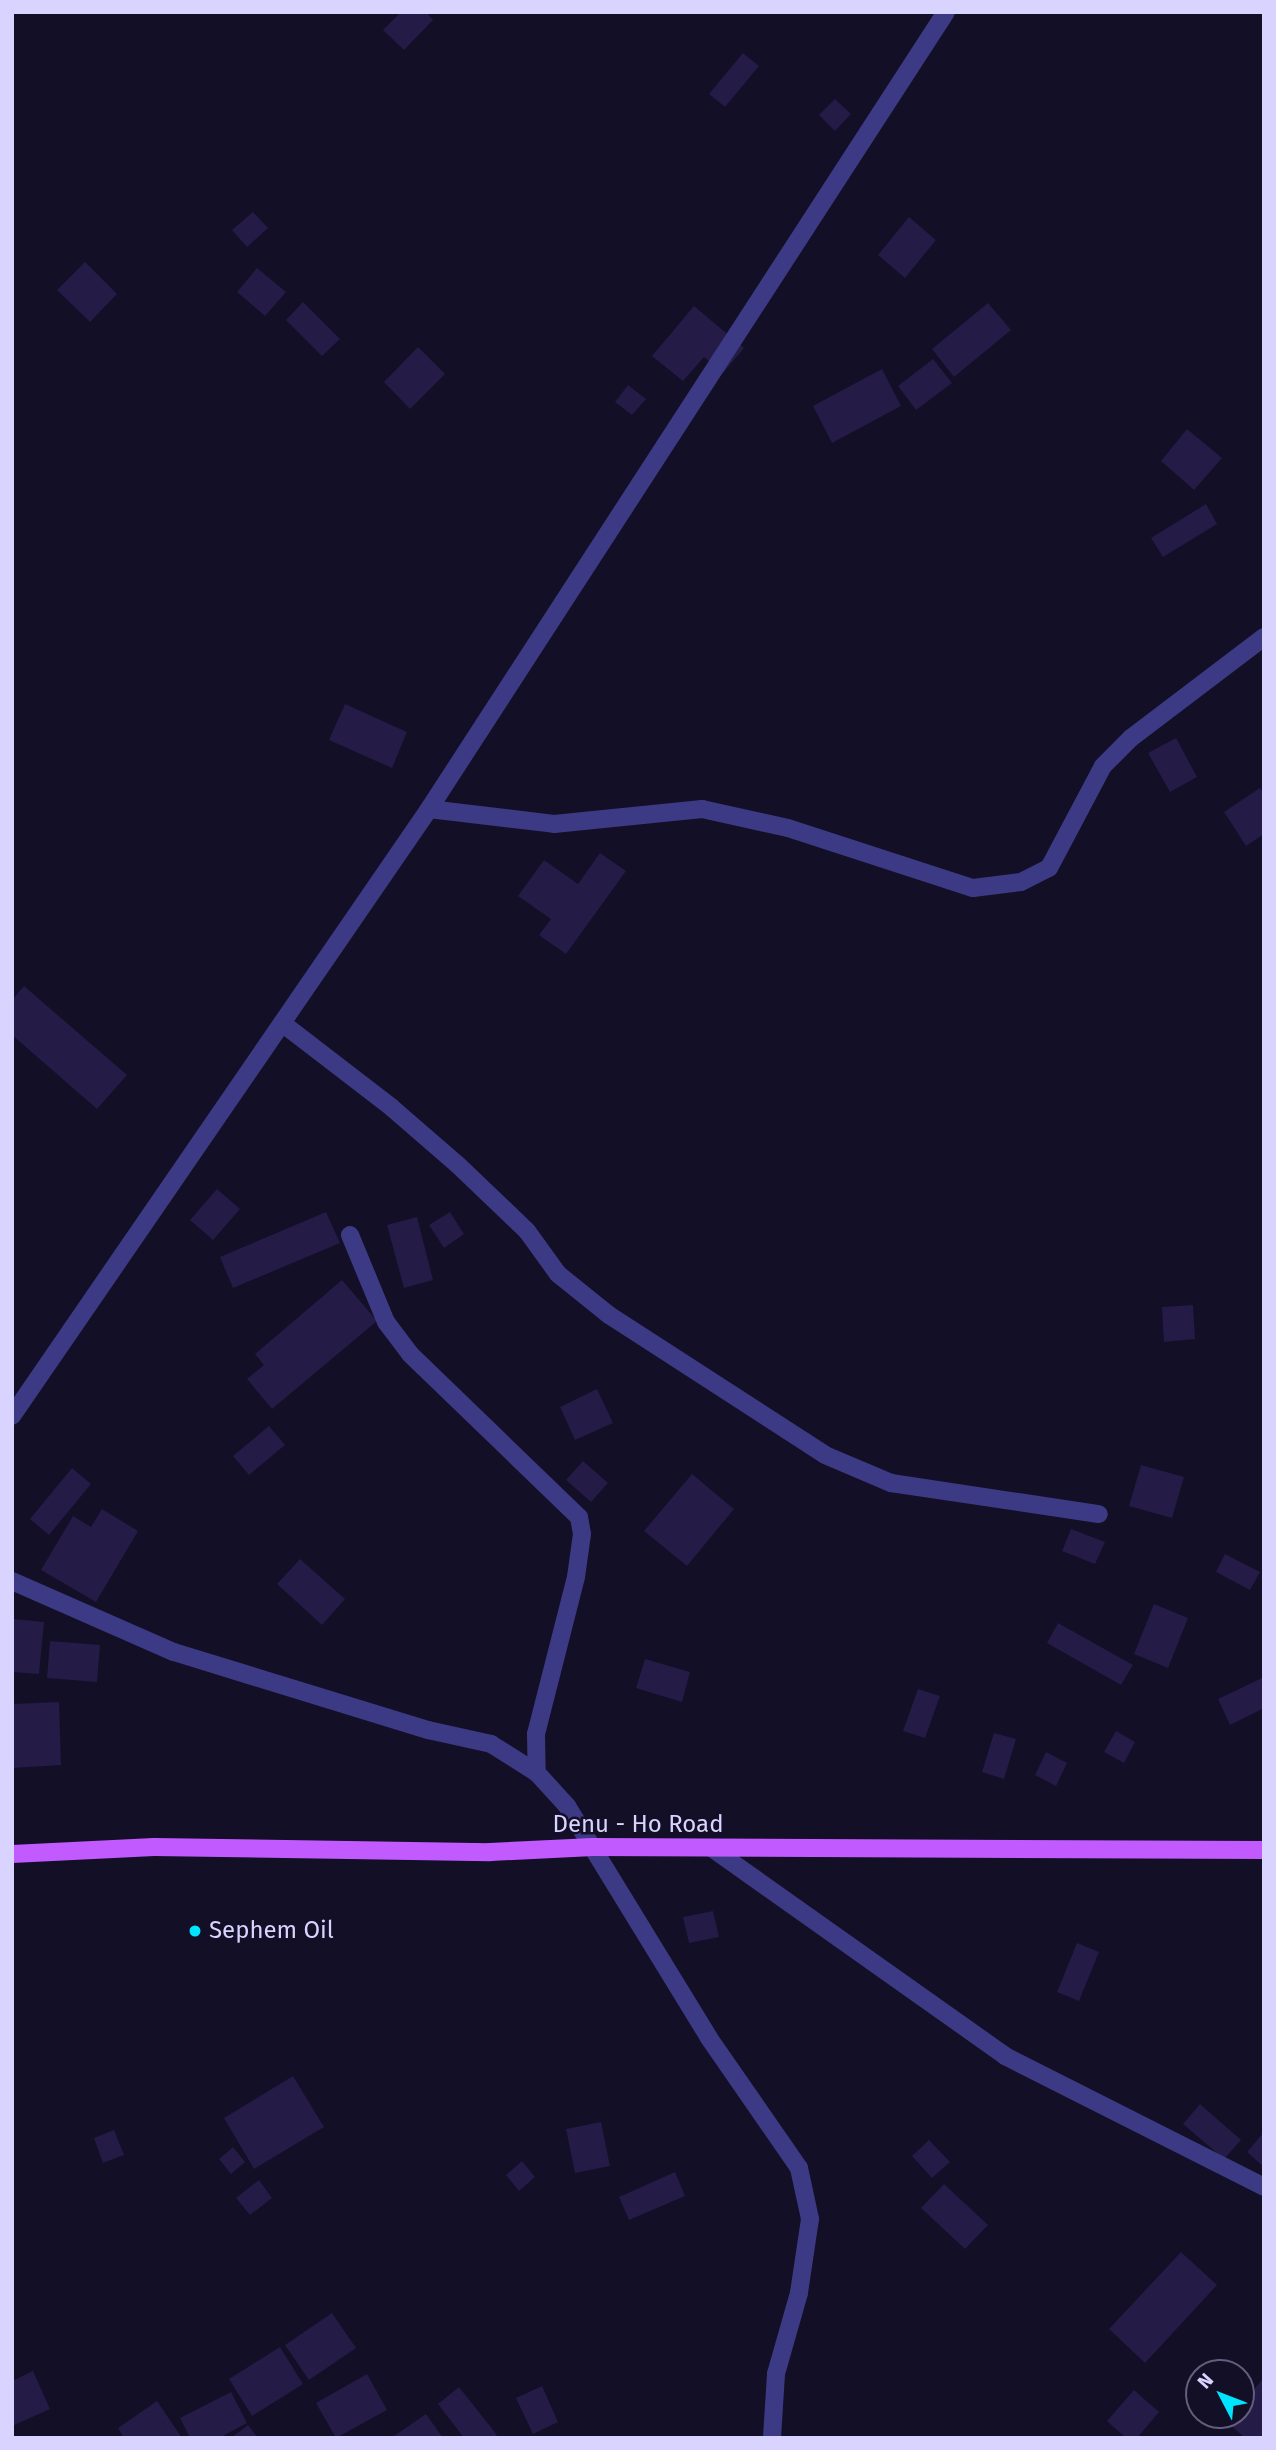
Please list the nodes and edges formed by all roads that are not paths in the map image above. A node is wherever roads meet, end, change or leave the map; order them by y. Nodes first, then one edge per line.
1 (946, 12) edge
2 (1264, 637) edge
3 (429, 809) junction
4 (282, 1023) junction
5 (350, 1235) dead end
6 (12, 1416) edge
7 (1099, 1514) dead end
8 (12, 1581) edge
9 (537, 1773) junction
10 (593, 1847) junction
11 (713, 1849) junction
12 (1264, 1850) edge
13 (12, 1854) edge
14 (1264, 2187) edge
15 (772, 2438) edge

1 - 3 street
2 - 3 street
3 - 4 street
4 - 6 street
4 - 7 street
5 - 9 street
8 - 9 street
9 - 10 street
10 - 11 main road, Denu - Ho Road
10 - 13 main road, Denu - Ho Road
10 - 15 street
11 - 12 main road, Denu - Ho Road
11 - 14 street

